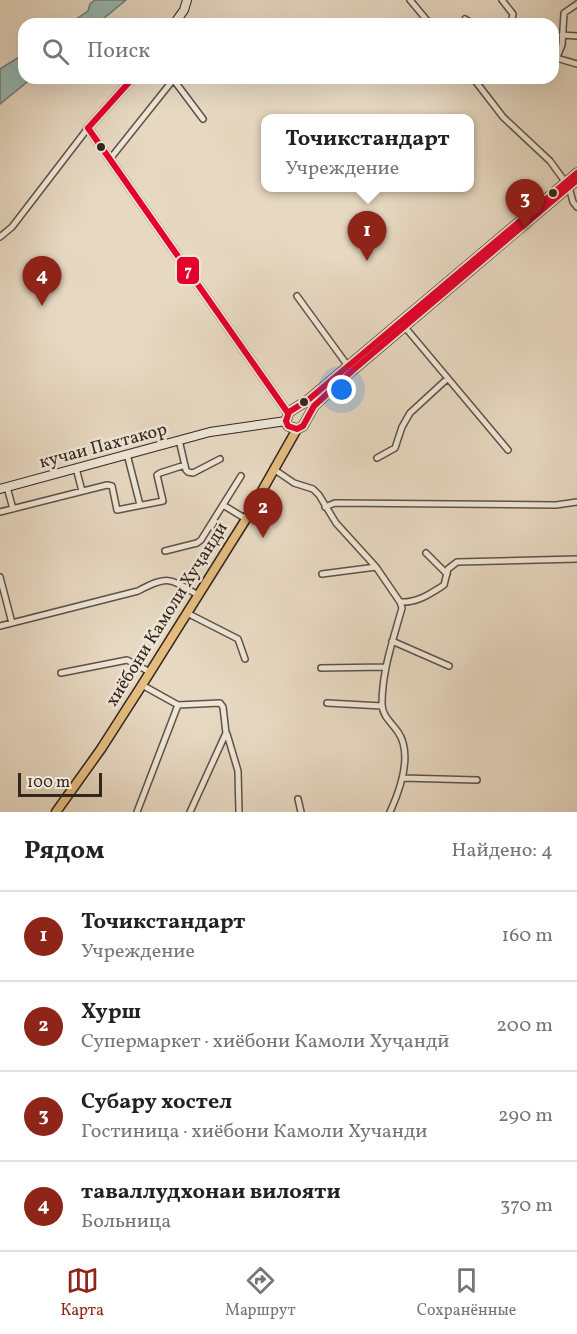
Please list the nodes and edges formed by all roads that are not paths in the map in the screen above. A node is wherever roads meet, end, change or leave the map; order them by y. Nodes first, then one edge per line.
1 (187, 0) edge
2 (410, 0) edge
3 (502, 0) edge
4 (577, 4) edge
5 (178, 18) edge
6 (425, 18) edge
7 (512, 18) edge
8 (562, 35) junction
9 (577, 36) edge
10 (559, 50) edge
11 (559, 58) edge
12 (577, 64) edge
13 (128, 84) edge
14 (169, 84) edge
15 (177, 84) edge
16 (478, 84) edge
17 (203, 119) dead end
18 (88, 128) junction
19 (110, 159) junction
20 (577, 173) edge
21 (577, 180) edge
22 (567, 185) junction
23 (577, 207) edge
24 (0, 237) edge
25 (297, 296) dead end
26 (404, 326) junction
27 (350, 368) junction
28 (447, 379) junction
29 (289, 417) junction
30 (301, 426) junction
31 (179, 440) junction
32 (289, 445) junction
33 (508, 450) dead end
34 (128, 454) junction
35 (377, 458) dead end
36 (220, 459) dead end
37 (185, 465) junction
38 (76, 468) junction
39 (274, 470) junction
40 (241, 476) dead end
41 (4, 488) edge
42 (82, 491) junction
43 (577, 502) edge
44 (140, 505) junction
45 (223, 505) junction
46 (325, 507) junction
47 (13, 509) junction
48 (0, 512) edge
49 (246, 519) junction
50 (165, 551) dead end
51 (426, 553) dead end
52 (577, 559) edge
53 (376, 567) junction
54 (322, 574) dead end
55 (447, 574) junction
56 (0, 581) edge
57 (198, 595) junction
58 (400, 602) junction
59 (187, 612) junction
60 (12, 623) junction
61 (0, 626) edge
62 (392, 641) junction
63 (245, 659) dead end
64 (449, 666) dead end
65 (386, 667) junction
66 (321, 668) dead end
67 (150, 672) junction
68 (61, 673) dead end
69 (142, 685) junction
70 (327, 703) dead end
71 (178, 705) junction
72 (382, 706) junction
73 (226, 733) junction
74 (402, 778) junction
75 (477, 780) dead end
76 (298, 799) dead end
77 (56, 812) edge
78 (137, 812) edge
79 (190, 812) edge
80 (239, 812) edge
81 (301, 812) edge
82 (390, 812) edge

1 - 5 main road
2 - 6 street
3 - 7 street
4 - 8 street
8 - 9 street
8 - 10 street
11 - 12 street
13 - 18 main road
14 - 19 street
15 - 17 street
16 - 22 street
18 - 19 main road
18 - 24 street
19 - 29 main road
20 - 22 main road
21 - 22 main road
22 - 23 street
22 - 26 main road
22 - 27 main road
25 - 27 street
26 - 27 main road
26 - 28 street
27 - 29 main road
27 - 30 main road, хиёбони Камоли Хуҷандӣ
28 - 33 street
28 - 35 street
29 - 30 main road
29 - 30 main road
29 - 31 main road, кучаи Пахтакор
29 - 32 main road
30 - 32 main road, хиёбони Камоли Хуҷандӣ
31 - 34 main road, кучаи Пахтакор
31 - 37 street, кучаи Пахтакор
32 - 39 main road, хиёбони Камоли Хуҷандӣ
34 - 38 main road, кучаи Пахтакор
34 - 44 street
36 - 37 street
37 - 44 street
38 - 41 main road, кучаи Пахтакор
38 - 42 street
39 - 46 street
39 - 49 main road, хиёбони Камоли Хуҷандӣ
40 - 45 street
41 - 47 street
42 - 44 street
42 - 47 street
43 - 46 street
45 - 49 street
45 - 50 street
46 - 53 street
47 - 48 street
49 - 57 main road, хиёбони Камоли Хуҷандӣ
51 - 55 street
52 - 55 street
53 - 54 street
53 - 58 street
55 - 58 street
56 - 60 street
57 - 59 main road, хиёбони Камоли Хуҷандӣ
57 - 60 street
58 - 62 street
59 - 63 street
59 - 67 main road, хиёбони Камоли Хуҷандӣ
60 - 61 street
62 - 64 street
62 - 65 street
65 - 66 street
65 - 72 street
67 - 68 street
67 - 69 main road, хиёбони Камоли Хуҷандӣ
69 - 71 street
69 - 77 main road, хиёбони Камоли Хуҷандӣ
70 - 72 street
71 - 73 street
71 - 78 street
72 - 74 street
73 - 79 street
73 - 80 street
74 - 75 street
74 - 82 street
76 - 81 street

